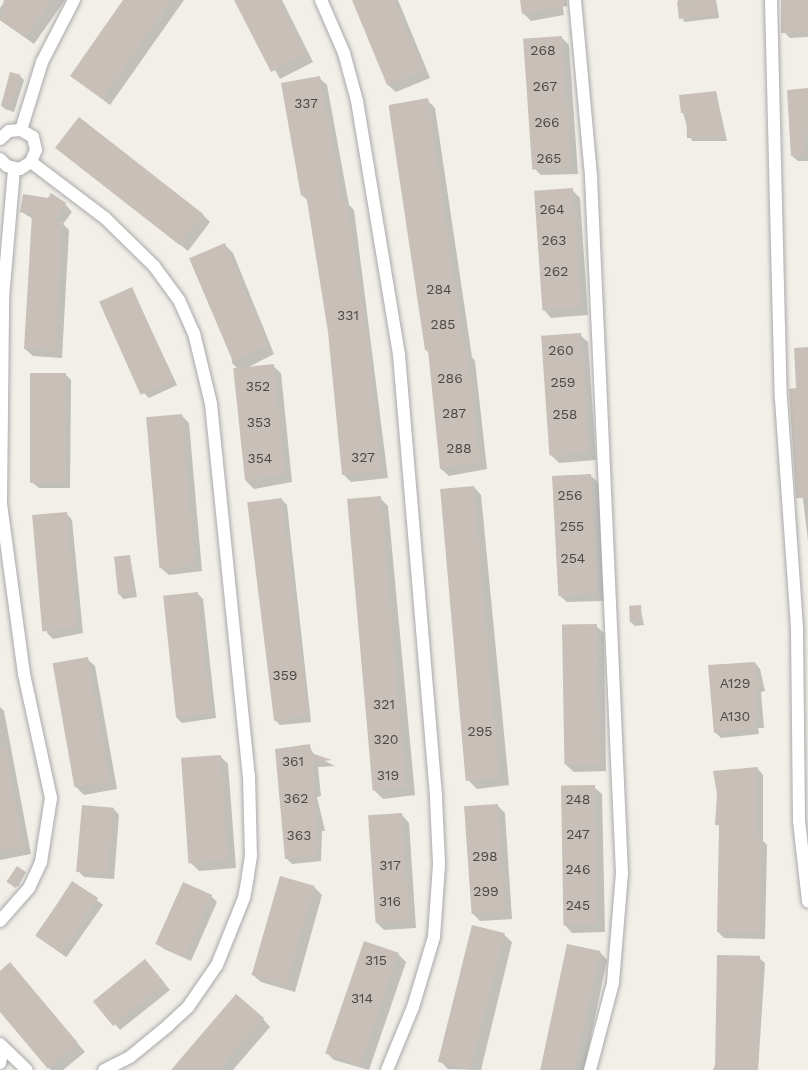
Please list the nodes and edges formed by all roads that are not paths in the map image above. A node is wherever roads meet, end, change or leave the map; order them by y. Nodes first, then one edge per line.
1 (74, 0) edge
2 (321, 0) edge
3 (575, 0) edge
4 (771, 0) edge
5 (21, 130) junction
6 (0, 139) edge
7 (0, 159) edge
8 (31, 162) junction
9 (14, 169) junction
10 (808, 901) edge
11 (0, 921) edge
12 (2, 1046) edge
13 (0, 1063) edge
14 (27, 1070) edge
15 (104, 1070) edge
16 (387, 1070) edge
17 (590, 1070) edge

1 - 5 street
2 - 16 street
3 - 17 street
4 - 10 street
5 - 6 street
5 - 8 street
7 - 9 street
8 - 9 street
8 - 15 street
9 - 11 street
12 - 13 street
12 - 14 street

